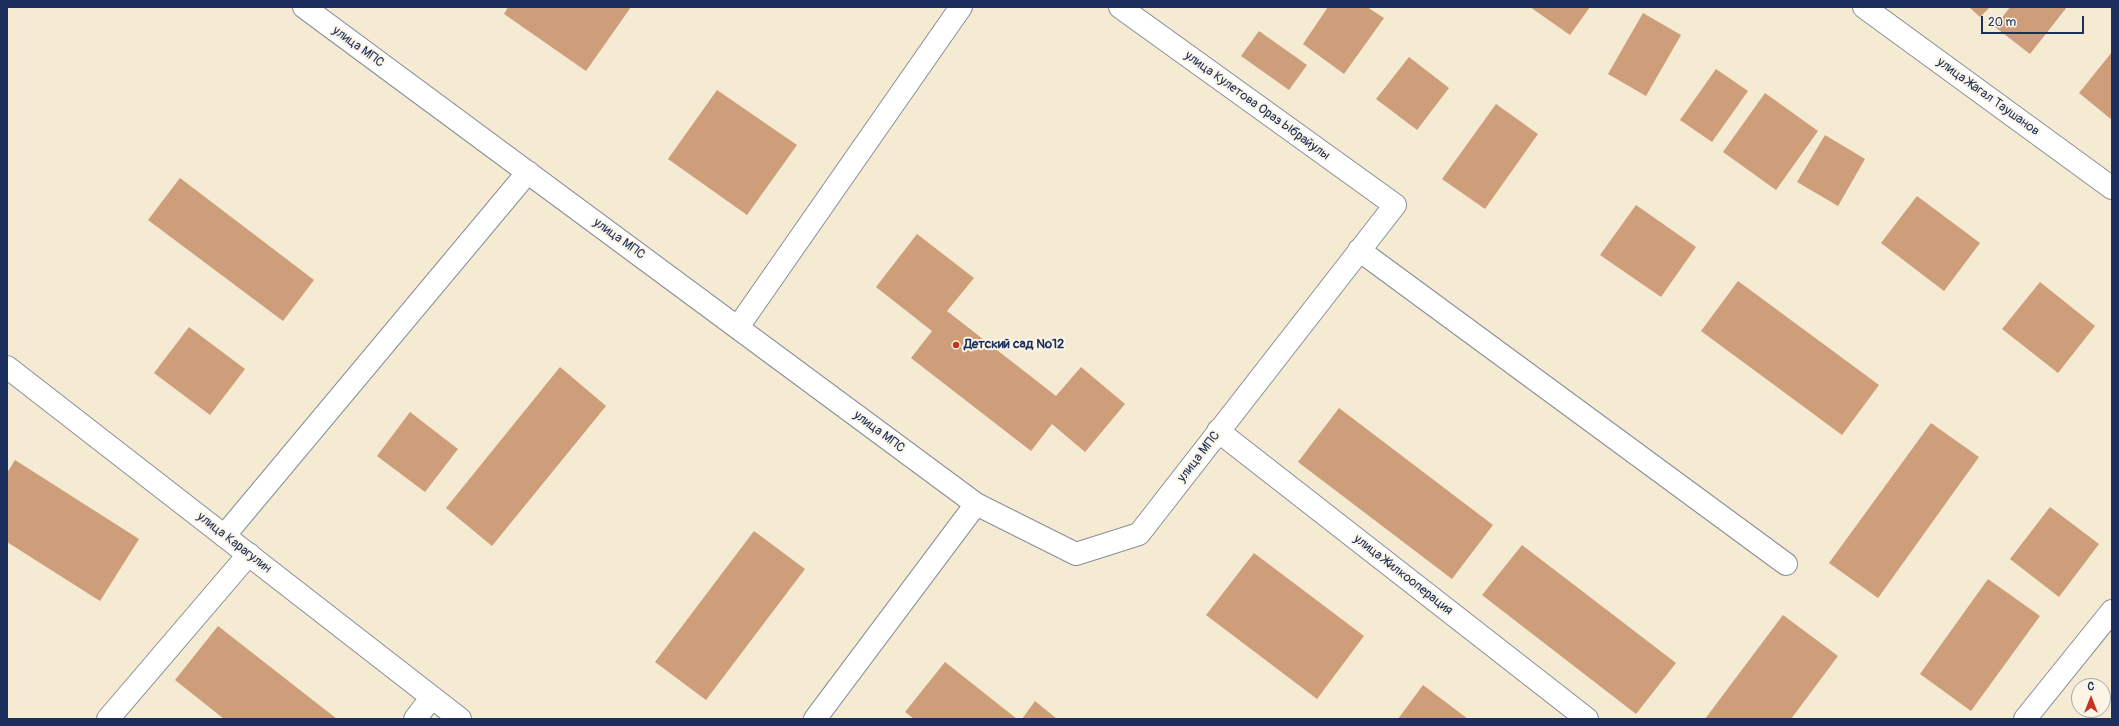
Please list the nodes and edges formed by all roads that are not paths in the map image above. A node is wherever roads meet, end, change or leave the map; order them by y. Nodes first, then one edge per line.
1 (304, 7) edge
2 (961, 7) edge
3 (1120, 7) edge
4 (1864, 7) edge
5 (528, 172) junction
6 (2112, 188) edge
7 (1395, 205) joint
8 (1359, 250) junction
9 (738, 327) junction
10 (7, 367) edge
11 (1218, 431) junction
12 (976, 504) junction
13 (224, 536) junction
14 (249, 554) junction
15 (1786, 564) dead end
16 (2112, 611) edge
17 (432, 697) junction
18 (108, 719) edge
19 (415, 719) edge
20 (460, 719) edge
21 (815, 719) edge
22 (1587, 719) edge
23 (2025, 719) edge

1 - 5 street, улица МПС
2 - 9 street
3 - 7 street, улица Кулетова Ораз Ыбрайулы
4 - 6 street, улица Жагал Таушанов
5 - 9 street, улица МПС
5 - 13 street
7 - 8 street, улица МПС
8 - 11 street, улица МПС
8 - 15 street
9 - 12 street, улица МПС
10 - 13 street, улица Карагулин
11 - 12 street, улица МПС
11 - 22 street, улица Жилкооперация
12 - 21 street
13 - 14 street, улица Карагулин
14 - 17 street, улица Карагулин
14 - 18 street
16 - 23 street
17 - 19 street
17 - 20 street, улица Карагулин

